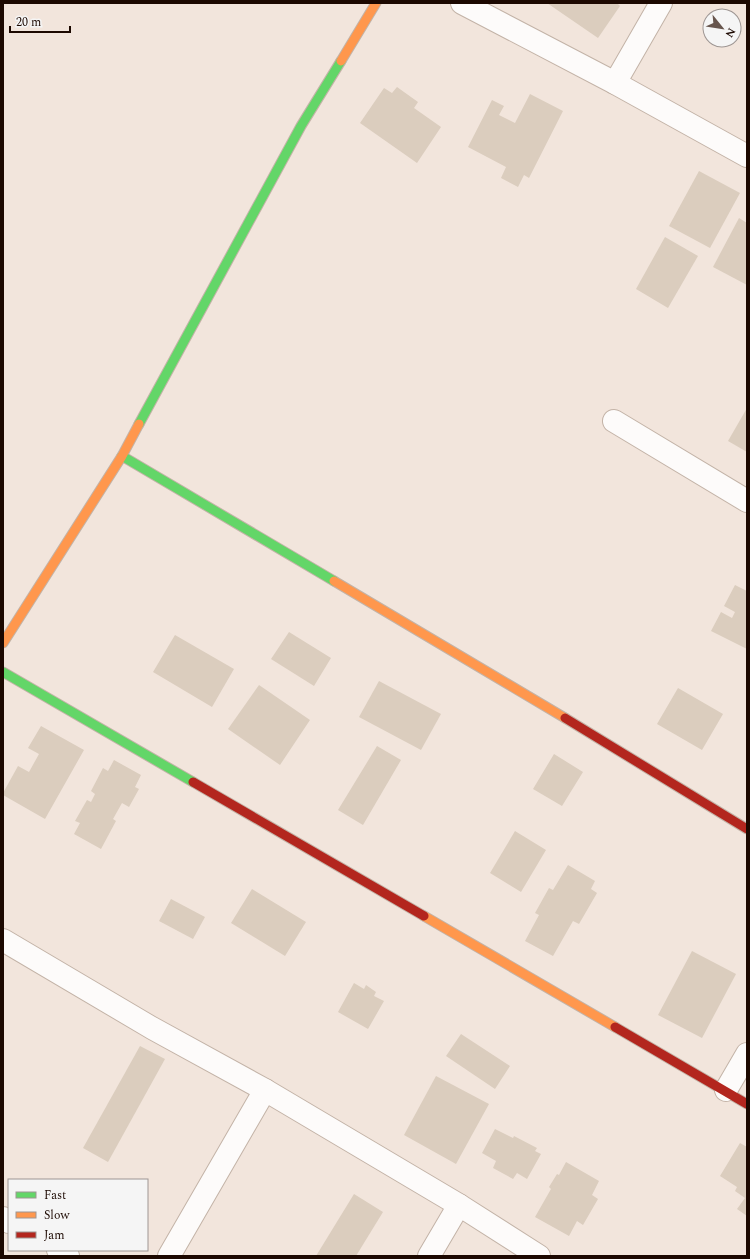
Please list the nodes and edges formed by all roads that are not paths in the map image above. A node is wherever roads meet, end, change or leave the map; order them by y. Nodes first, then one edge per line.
1 (376, 3) edge
2 (462, 3) edge
3 (661, 3) edge
4 (615, 83) junction
5 (747, 156) edge
6 (614, 421) dead end
7 (122, 456) junction
8 (747, 501) edge
9 (3, 643) edge
10 (3, 672) edge
11 (747, 829) edge
12 (3, 940) edge
13 (747, 1054) edge
14 (265, 1090) junction
15 (726, 1090) junction
16 (747, 1104) edge
17 (460, 1205) junction
18 (169, 1256) edge
19 (429, 1256) edge
20 (539, 1256) edge

1 - 7 street
2 - 4 street
3 - 4 street
4 - 5 street
6 - 8 street
7 - 9 street
7 - 11 street
10 - 15 street
12 - 14 street
13 - 15 street
14 - 17 street
14 - 18 street
15 - 16 street
17 - 19 street
17 - 20 street

